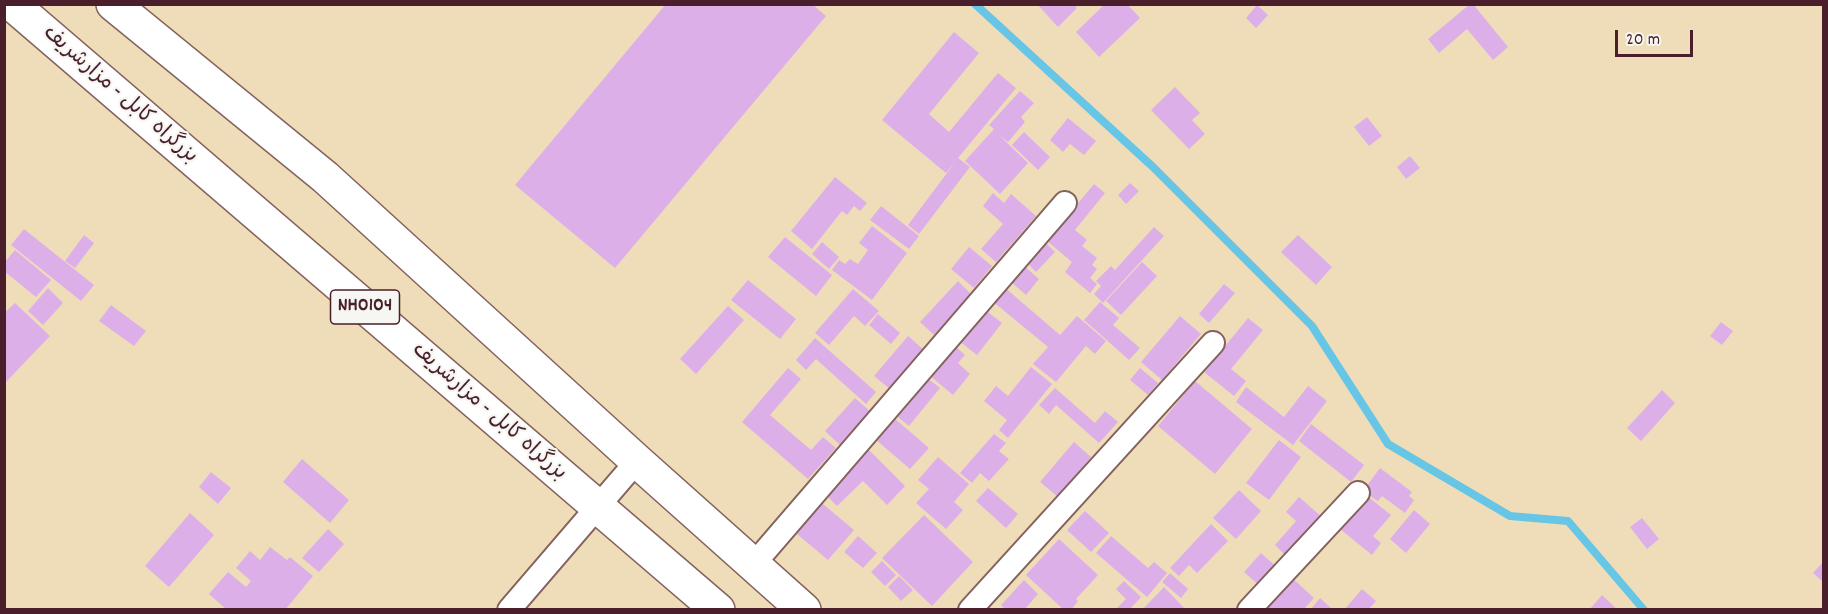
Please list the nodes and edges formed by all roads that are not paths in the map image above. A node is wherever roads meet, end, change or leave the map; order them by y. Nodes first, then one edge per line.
1 (12, 4) edge
2 (113, 4) edge
3 (1065, 203) dead end
4 (1213, 342) dead end
5 (637, 461) junction
6 (1358, 493) dead end
7 (598, 507) junction
8 (753, 565) junction
9 (509, 609) edge
10 (718, 609) edge
11 (804, 609) edge
12 (970, 609) edge
13 (1249, 609) edge

1 - 7 highway, بزرگراه کابل - مزارشریف / NH0104
2 - 5 highway
3 - 8 street
4 - 12 street
5 - 7 street
5 - 8 highway
6 - 13 street
7 - 9 street
7 - 10 highway, بزرگراه کابل - مزارشریف / NH0104
8 - 11 highway

